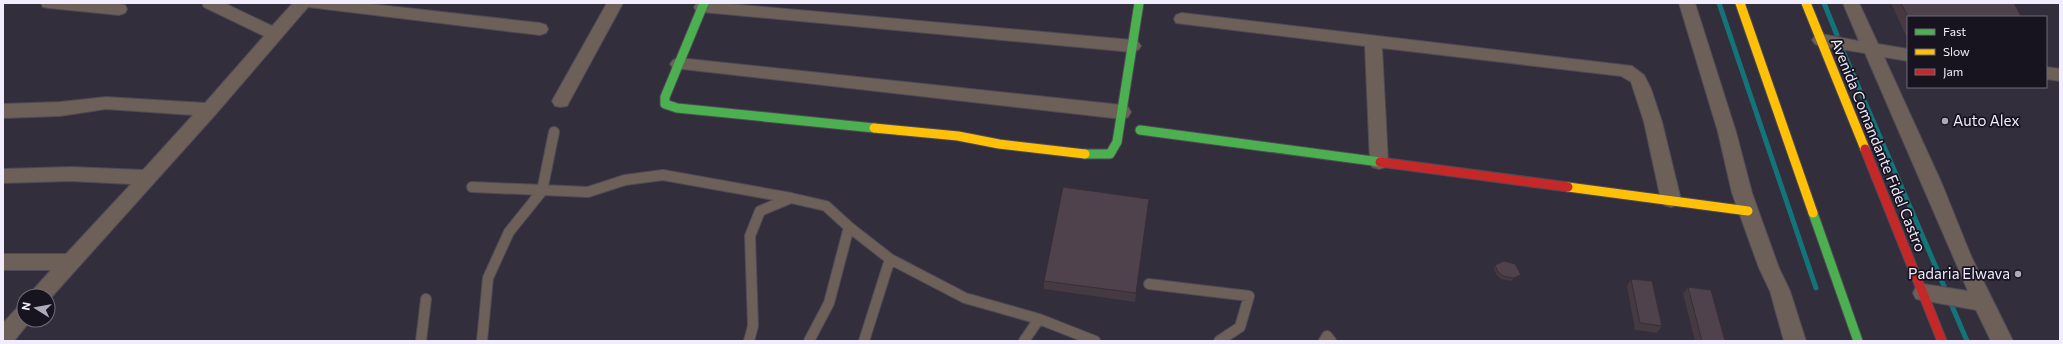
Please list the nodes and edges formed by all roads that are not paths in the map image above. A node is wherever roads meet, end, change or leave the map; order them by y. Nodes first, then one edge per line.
1 (49, 3) edge
2 (210, 3) edge
3 (302, 3) edge
4 (314, 3) edge
5 (615, 3) edge
6 (1139, 3) edge
7 (1687, 3) edge
8 (1740, 3) edge
9 (1806, 3) edge
10 (1851, 3) edge
11 (703, 5) edge
12 (119, 9) dead end
13 (1182, 19) dead end
14 (540, 29) dead end
15 (274, 34) junction
16 (1373, 40) junction
17 (1821, 40) junction
18 (1132, 46) junction
19 (1873, 50) junction
20 (1907, 55) edge
21 (679, 64) junction
22 (2047, 73) edge
23 (2060, 75) edge
24 (561, 101) dead end
25 (209, 110) junction
26 (3, 111) edge
27 (1122, 112) junction
28 (1140, 130) dead end
29 (554, 132) dead end
30 (1379, 162) junction
31 (3, 176) edge
32 (147, 177) junction
33 (472, 187) dead end
34 (542, 191) junction
35 (791, 198) junction
36 (1671, 200) junction
37 (1748, 211) junction
38 (849, 227) junction
39 (890, 259) junction
40 (3, 262) edge
41 (71, 262) junction
42 (1149, 284) dead end
43 (47, 288) edge
44 (1923, 293) junction
45 (426, 299) dead end
46 (1982, 302) junction
47 (1039, 319) junction
48 (16, 323) edge
49 (3, 338) edge
50 (421, 341) edge
51 (482, 341) edge
52 (749, 341) edge
53 (809, 341) edge
54 (864, 341) edge
55 (1024, 341) edge
56 (1095, 341) edge
57 (1219, 341) edge
58 (1324, 341) edge
59 (1331, 341) edge
60 (1795, 341) edge
61 (1858, 341) edge
62 (1942, 341) edge
63 (2002, 341) edge

1 - 12 street
2 - 15 street
3 - 15 street
4 - 14 street
5 - 24 street
6 - 18 main road
7 - 37 street
8 - 61 main road
9 - 17 main road, Avenida Comandante Fidel Castro
10 - 19 street
11 - 18 street
11 - 21 main road
13 - 16 street
15 - 25 street
16 - 30 street
16 - 36 street
17 - 19 street
17 - 44 main road, Avenida Comandante Fidel Castro
18 - 27 main road
19 - 20 street
19 - 46 street
21 - 27 street
21 - 27 main road
22 - 23 street
25 - 26 street
25 - 32 street
28 - 30 main road
29 - 34 lane
30 - 36 main road
31 - 32 street
32 - 41 street
33 - 34 lane
34 - 35 lane
34 - 51 lane
35 - 38 lane
35 - 52 lane
36 - 37 main road
37 - 60 street
38 - 39 lane
38 - 53 lane
39 - 47 lane
39 - 54 lane
40 - 41 street
41 - 43 street
42 - 57 lane
44 - 46 street
44 - 62 main road, Avenida Comandante Fidel Castro
45 - 50 lane
46 - 63 street
47 - 55 lane
47 - 56 lane
48 - 49 street
58 - 59 lane

